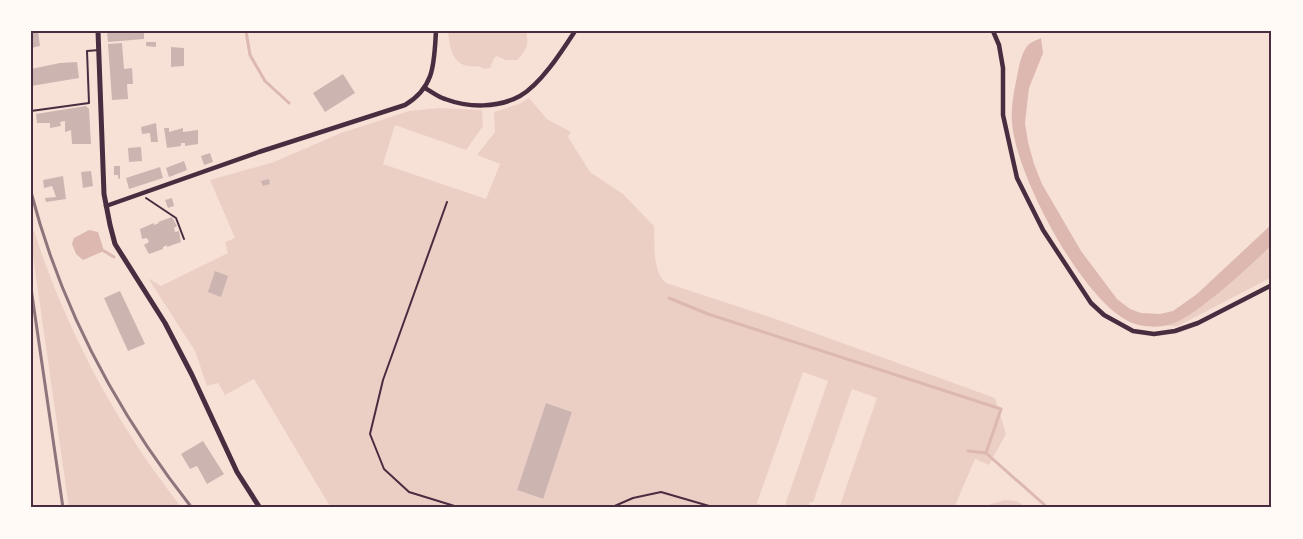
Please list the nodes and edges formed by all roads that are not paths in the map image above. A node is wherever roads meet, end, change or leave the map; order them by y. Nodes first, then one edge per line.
1 (98, 31) edge
2 (436, 31) edge
3 (575, 31) edge
4 (993, 31) edge
5 (98, 50) junction
6 (425, 88) junction
7 (31, 111) edge
8 (106, 206) junction
9 (1272, 285) edge
10 (260, 508) edge

1 - 5 street
2 - 6 street
3 - 6 street
4 - 9 street
5 - 7 lane
5 - 8 street
6 - 8 street
8 - 10 street

